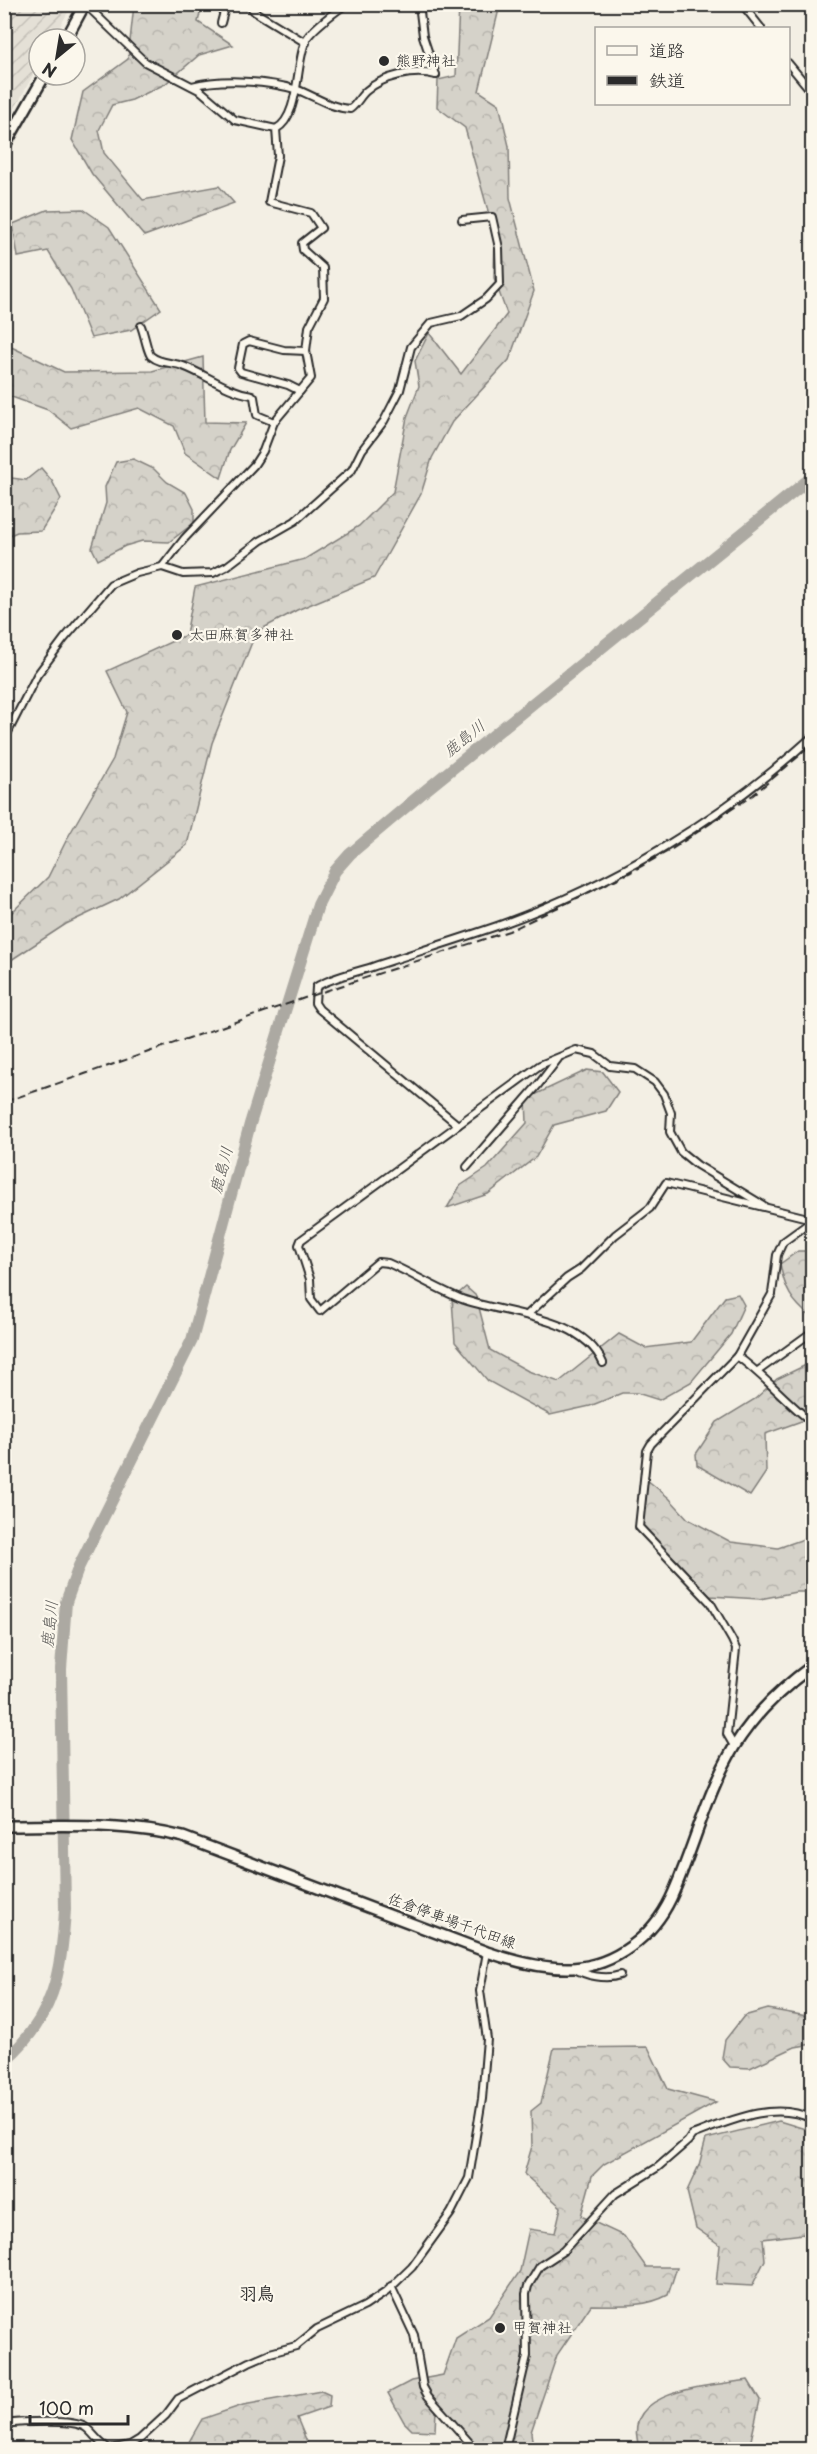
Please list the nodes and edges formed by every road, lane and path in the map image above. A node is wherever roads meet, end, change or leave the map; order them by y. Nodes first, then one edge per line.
1 (86, 4) edge
2 (226, 4) edge
3 (248, 4) edge
4 (346, 4) edge
5 (419, 4) edge
6 (742, 4) edge
7 (221, 23) dead end
8 (73, 27) edge
9 (760, 27) edge
10 (306, 43) junction
11 (790, 64) edge
12 (192, 86) junction
13 (38, 87) edge
14 (297, 90) junction
15 (813, 92) edge
16 (276, 129) junction
17 (4, 147) edge
18 (462, 220) dead end
19 (141, 326) dead end
20 (306, 351) junction
21 (300, 391) junction
22 (274, 422) junction
23 (162, 567) junction
24 (813, 737) edge
25 (4, 740) edge
26 (558, 1058) junction
27 (458, 1125) junction
28 (467, 1167) dead end
29 (763, 1205) junction
30 (813, 1220) edge
31 (527, 1315) junction
32 (813, 1332) edge
33 (737, 1356) junction
34 (603, 1363) dead end
35 (758, 1371) junction
36 (813, 1422) edge
37 (813, 1666) edge
38 (734, 1746) junction
39 (4, 1826) edge
40 (487, 1952) junction
41 (573, 1968) junction
42 (620, 1975) dead end
43 (813, 2119) edge
44 (391, 2286) junction
45 (4, 2424) edge
46 (476, 2450) edge
47 (505, 2450) edge

1 - 8 main road
1 - 12 street
2 - 7 street
3 - 10 street
4 - 10 street
5 - 14 street
6 - 9 street
10 - 14 street
11 - 15 street
12 - 14 street
12 - 16 street
13 - 17 main road
14 - 16 street
16 - 20 street
18 - 23 street
19 - 22 street
20 - 21 street
20 - 21 street
21 - 22 street
22 - 23 street
23 - 25 street
24 - 27 street
26 - 27 street
26 - 28 street
26 - 29 street
27 - 31 street
29 - 30 street
29 - 31 street
30 - 33 street
31 - 34 street
32 - 35 street
33 - 35 street
33 - 38 street
35 - 36 street
37 - 38 main road, 佐倉停車場千代田線
38 - 41 main road, 佐倉停車場千代田線
39 - 40 main road, 佐倉停車場千代田線
40 - 41 main road, 佐倉停車場千代田線
40 - 44 street
41 - 42 street
43 - 47 street
44 - 45 street
44 - 46 street

